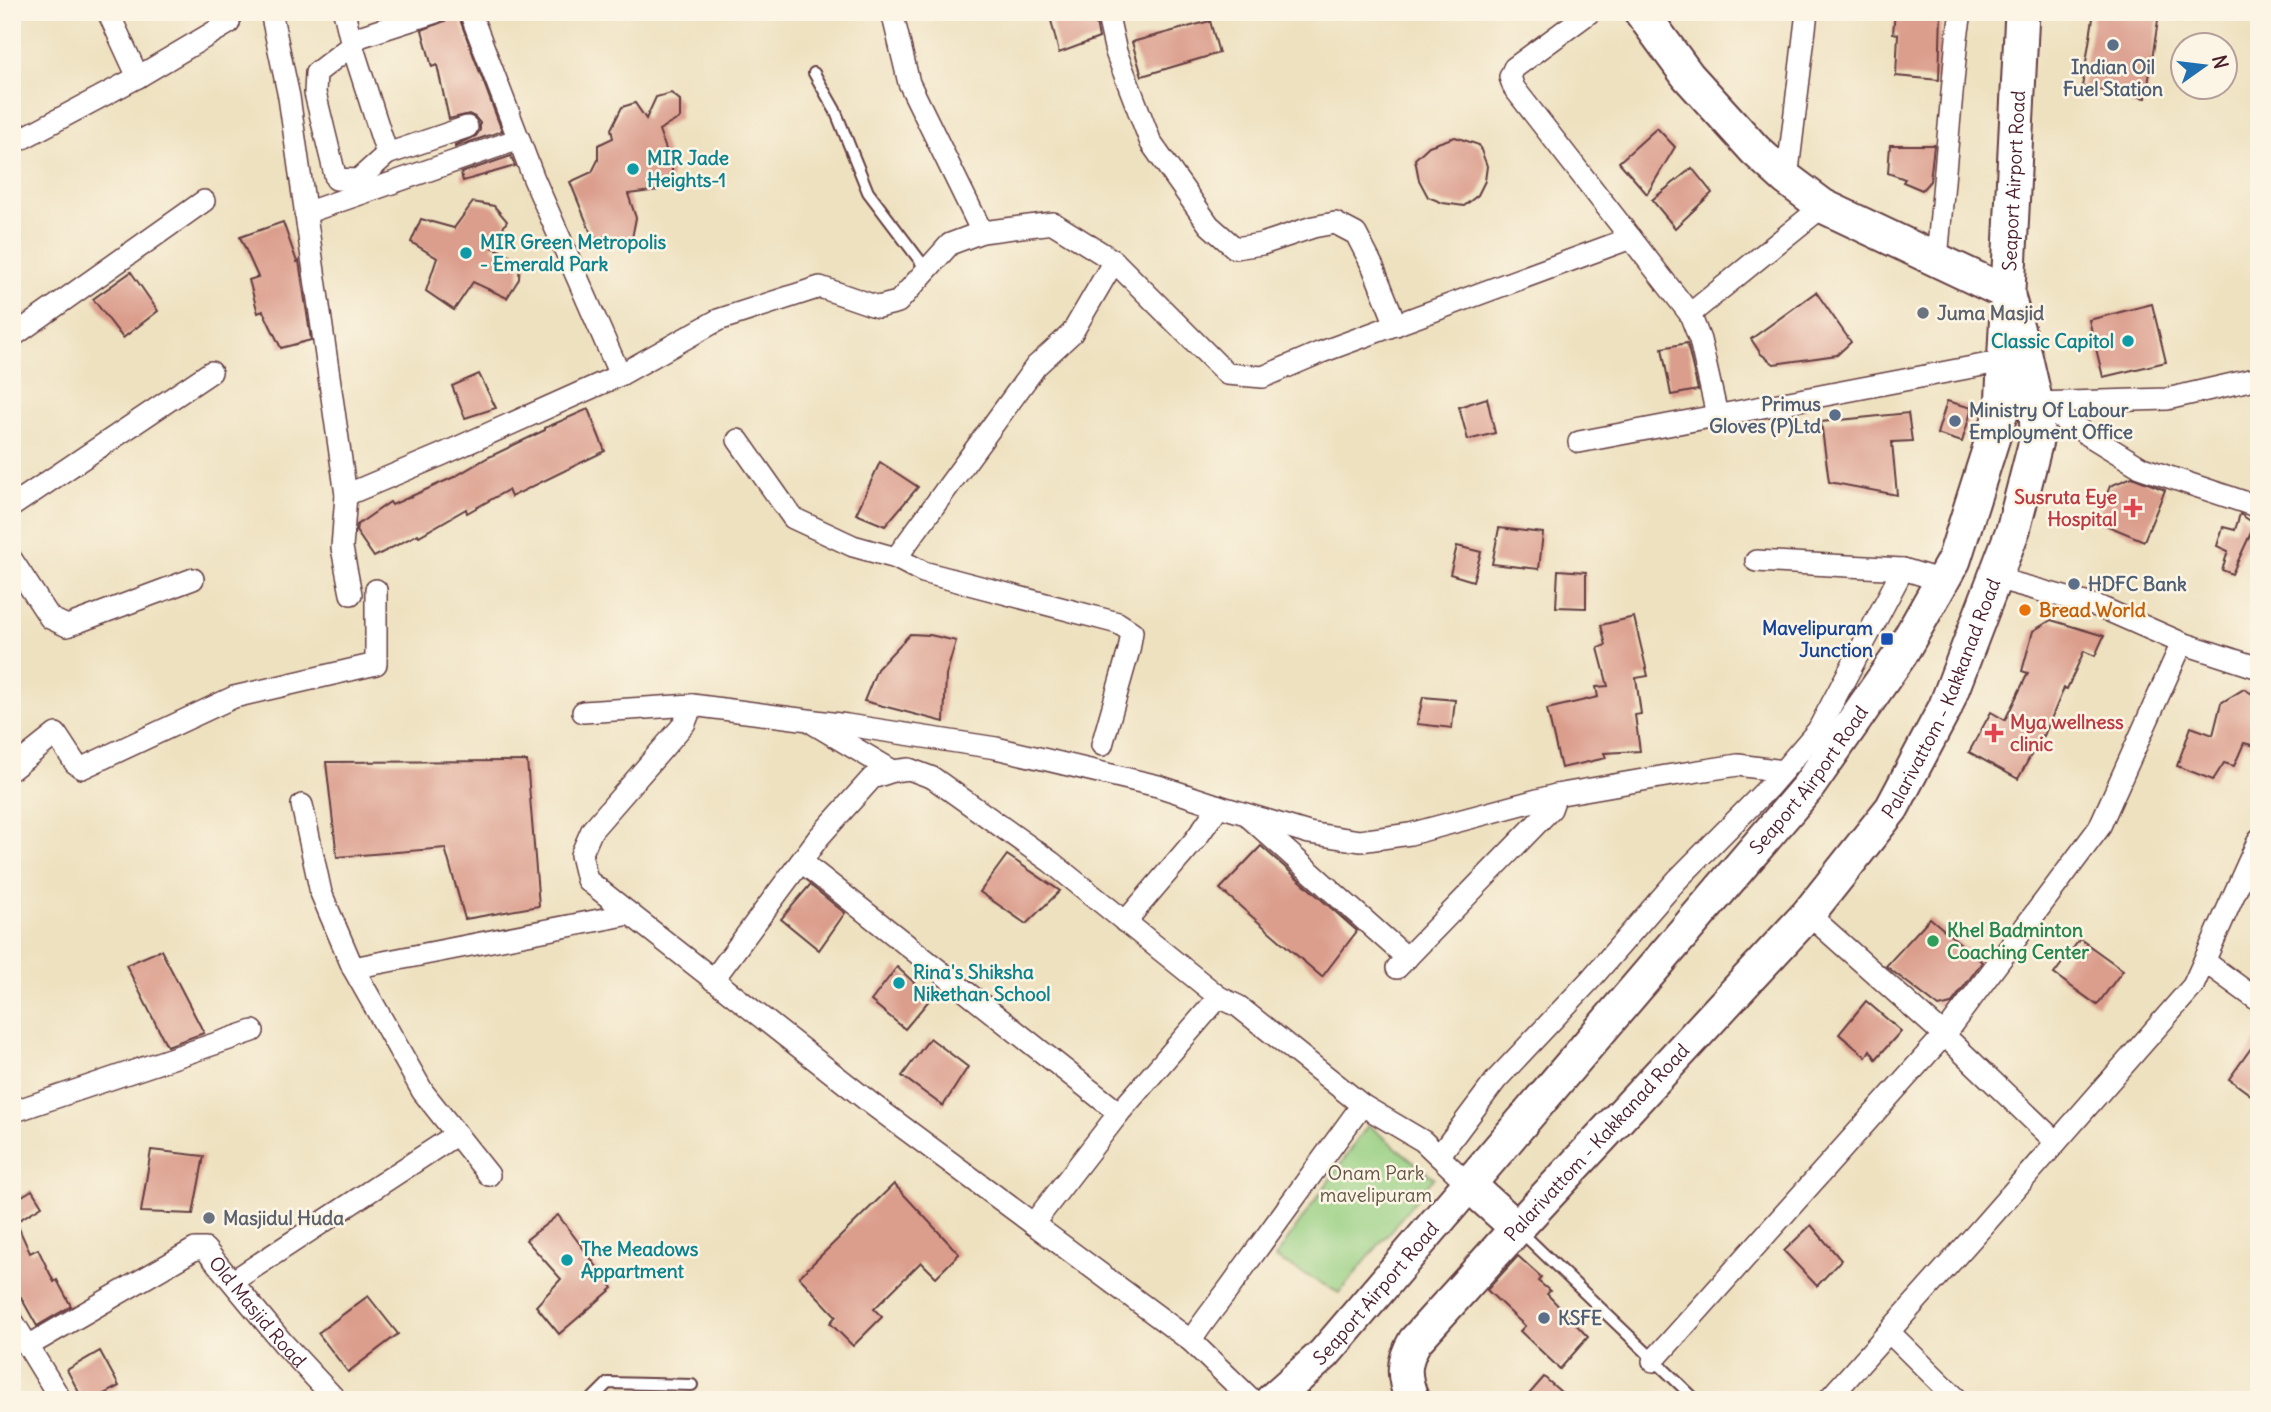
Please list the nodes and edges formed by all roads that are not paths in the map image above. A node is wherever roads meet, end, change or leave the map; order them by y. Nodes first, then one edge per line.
1 (108, 12) edge
2 (271, 12) edge
3 (344, 12) edge
4 (436, 12) edge
5 (470, 12) edge
6 (892, 12) edge
7 (1107, 12) edge
8 (1590, 12) edge
9 (1641, 12) edge
10 (1807, 12) edge
11 (1961, 12) edge
12 (2022, 12) edge
13 (229, 23) dead end
14 (352, 45) junction
15 (814, 73) dead end
16 (138, 77) junction
17 (467, 127) dead end
18 (519, 139) junction
19 (13, 140) edge
20 (387, 154) junction
21 (1787, 180) junction
22 (204, 201) dead end
23 (1823, 206) junction
24 (305, 213) junction
25 (982, 232) junction
26 (1631, 238) junction
27 (1937, 259) junction
28 (1114, 261) junction
29 (926, 270) junction
30 (2007, 293) junction
31 (1690, 314) junction
32 (1396, 325) junction
33 (12, 337) edge
34 (2004, 362) junction
35 (211, 372) dead end
36 (620, 374) junction
37 (2259, 378) edge
38 (2036, 403) junction
39 (1717, 415) junction
40 (738, 440) dead end
41 (1579, 442) dead end
42 (346, 495) junction
43 (12, 506) edge
44 (2259, 507) edge
45 (896, 558) junction
46 (12, 559) edge
47 (1756, 561) dead end
48 (1903, 569) junction
49 (1995, 578) junction
50 (193, 579) dead end
51 (1941, 582) junction
52 (376, 590) dead end
53 (351, 594) dead end
54 (2182, 643) junction
55 (2259, 668) edge
56 (692, 705) junction
57 (583, 712) dead end
58 (810, 719) junction
59 (1102, 745) dead end
60 (12, 769) edge
61 (893, 771) junction
62 (1783, 771) junction
63 (1556, 795) junction
64 (302, 805) dead end
65 (1219, 806) junction
66 (1244, 813) junction
67 (2259, 839) edge
68 (802, 862) junction
69 (630, 914) junction
70 (1808, 914) junction
71 (1125, 922) junction
72 (2204, 961) junction
73 (353, 968) junction
74 (713, 980) junction
75 (1219, 997) junction
76 (2259, 1000) edge
77 (253, 1031) dead end
78 (1944, 1035) junction
79 (1362, 1105) junction
80 (12, 1112) edge
81 (1119, 1113) junction
82 (457, 1134) junction
83 (2056, 1142) junction
84 (1439, 1156) junction
85 (489, 1175) dead end
86 (1468, 1184) junction
87 (1033, 1224) junction
88 (1517, 1228) junction
89 (233, 1281) junction
90 (12, 1320) edge
91 (1889, 1332) junction
92 (1191, 1341) junction
93 (28, 1346) junction
94 (1653, 1361) junction
95 (692, 1385) dead end
96 (61, 1400) edge
97 (336, 1400) edge
98 (591, 1400) edge
99 (1252, 1400) edge
100 (1272, 1400) edge
101 (1412, 1400) edge
102 (1696, 1400) edge
103 (1828, 1400) edge
104 (1958, 1400) edge

1 - 16 street
2 - 24 street
3 - 14 street
4 - 14 street
5 - 18 street
6 - 25 street
7 - 32 street
8 - 26 street
9 - 21 main road
10 - 21 street
11 - 27 street
12 - 30 main road, Seaport Airport Road
13 - 16 street
14 - 20 street
14 - 20 street
15 - 29 lane
16 - 19 street
17 - 20 street
18 - 24 street
18 - 36 street
21 - 23 main road
22 - 33 street
23 - 27 main road
23 - 31 street
24 - 42 street
25 - 28 street
25 - 29 street
26 - 31 street
26 - 32 street
27 - 30 main road
28 - 32 street
28 - 45 street
29 - 36 street
30 - 34 main road, Seaport Airport Road
30 - 38 main road, Palarivattom - Kakkanad Road
31 - 39 street
34 - 39 street
34 - 51 main road, Seaport Airport Road
35 - 43 street
36 - 42 street
37 - 38 street
38 - 44 street
38 - 49 main road, Palarivattom - Kakkanad Road
39 - 41 street
40 - 45 street
42 - 53 street
45 - 59 street
46 - 50 street
47 - 48 street
48 - 51 street
48 - 62 street
49 - 54 street
49 - 70 main road, Palarivattom - Kakkanad Road
51 - 86 main road, Seaport Airport Road
52 - 60 street
54 - 55 street
54 - 78 street
56 - 57 street
56 - 58 street
56 - 69 street
58 - 61 street
58 - 65 street
61 - 68 street
61 - 71 street
62 - 63 street
62 - 84 street
63 - 66 street
63 - 66 street
64 - 73 street
65 - 66 street
65 - 71 street
67 - 72 street
68 - 74 street
68 - 81 street
69 - 73 street
69 - 74 street
70 - 78 street
70 - 88 main road, Palarivattom - Kakkanad Road
71 - 75 street
72 - 76 street
72 - 83 street
73 - 82 street
74 - 87 street
75 - 79 street
75 - 81 street
77 - 80 street
78 - 83 street
78 - 94 street
79 - 84 street
79 - 92 street
81 - 87 street
82 - 85 street
82 - 89 street
83 - 91 street
84 - 86 street
86 - 88 main road
86 - 100 main road, Seaport Airport Road
87 - 92 street
88 - 94 lane
88 - 101 main road, Palarivattom - Kakkanad Road
89 - 93 street, Old Masjid Road
89 - 97 street, Old Masjid Road
90 - 93 street
91 - 103 street
91 - 104 street
92 - 99 street
93 - 96 street
94 - 102 lane
95 - 98 lane

